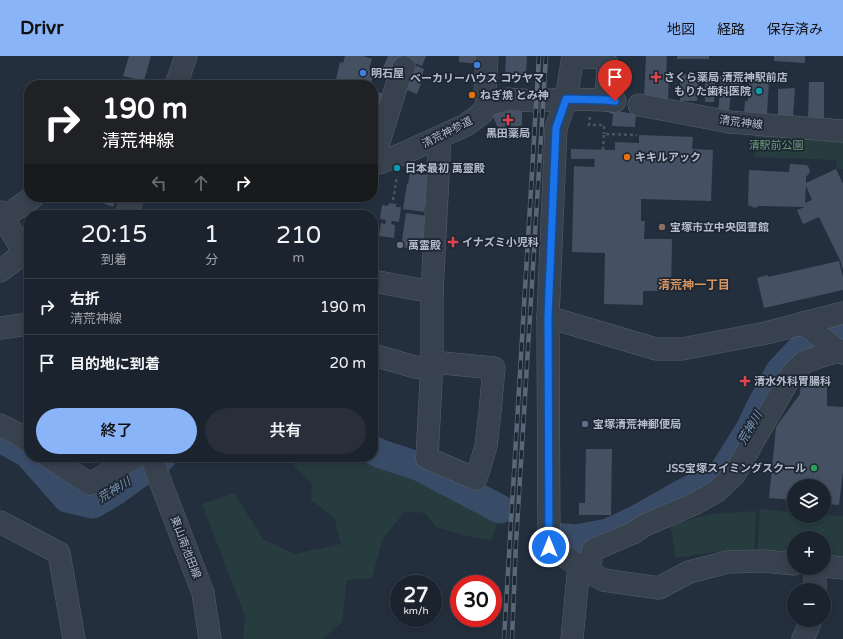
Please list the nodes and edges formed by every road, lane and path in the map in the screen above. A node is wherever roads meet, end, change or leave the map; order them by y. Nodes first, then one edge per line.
1 (186, 56) edge
2 (358, 56) edge
3 (488, 56) edge
4 (573, 56) edge
5 (404, 67) dead end
6 (178, 80) edge
7 (351, 80) edge
8 (566, 99) junction
9 (639, 105) dead end
10 (485, 109) junction
11 (590, 114) dead end
12 (843, 131) edge
13 (604, 134) junction
14 (637, 135) dead end
15 (440, 137) junction
16 (378, 145) edge
17 (603, 150) dead end
18 (378, 163) edge
19 (398, 171) dead end
20 (393, 200) dead end
21 (25, 202) edge
22 (1, 216) edge
23 (24, 246) edge
24 (24, 252) edge
25 (0, 271) edge
26 (378, 282) edge
27 (432, 292) junction
28 (843, 313) edge
29 (548, 317) junction
30 (24, 325) edge
31 (807, 326) junction
32 (0, 328) edge
33 (839, 351) edge
34 (378, 356) edge
35 (432, 365) junction
36 (0, 425) edge
37 (24, 438) edge
38 (57, 462) edge
39 (127, 462) edge
40 (153, 462) edge
41 (0, 522) edge
42 (787, 563) edge
43 (831, 567) edge
44 (584, 568) junction
45 (843, 568) edge
46 (808, 627) edge
47 (74, 639) edge
48 (210, 639) edge
49 (572, 639) edge
50 (803, 639) edge

1 - 6 street
2 - 7 path
3 - 10 street
4 - 8 street
4 - 8 street
5 - 16 street
8 - 10 street, 清荒神参道
8 - 29 street
9 - 12 street, 清荒神線
10 - 15 street, 清荒神参道
11 - 13 path
13 - 14 path
13 - 17 path
15 - 18 street, 清荒神参道
15 - 27 street
19 - 20 path
21 - 22 street
22 - 23 street
24 - 25 street
26 - 27 street
27 - 35 street
28 - 31 street
29 - 31 street
29 - 44 street
30 - 32 street
31 - 33 street
33 - 44 street
34 - 35 street
35 - 35 street
36 - 37 street
38 - 39 street
40 - 48 street, 東山南池田線
41 - 47 street
42 - 44 street
43 - 45 street
44 - 49 street
46 - 50 street

